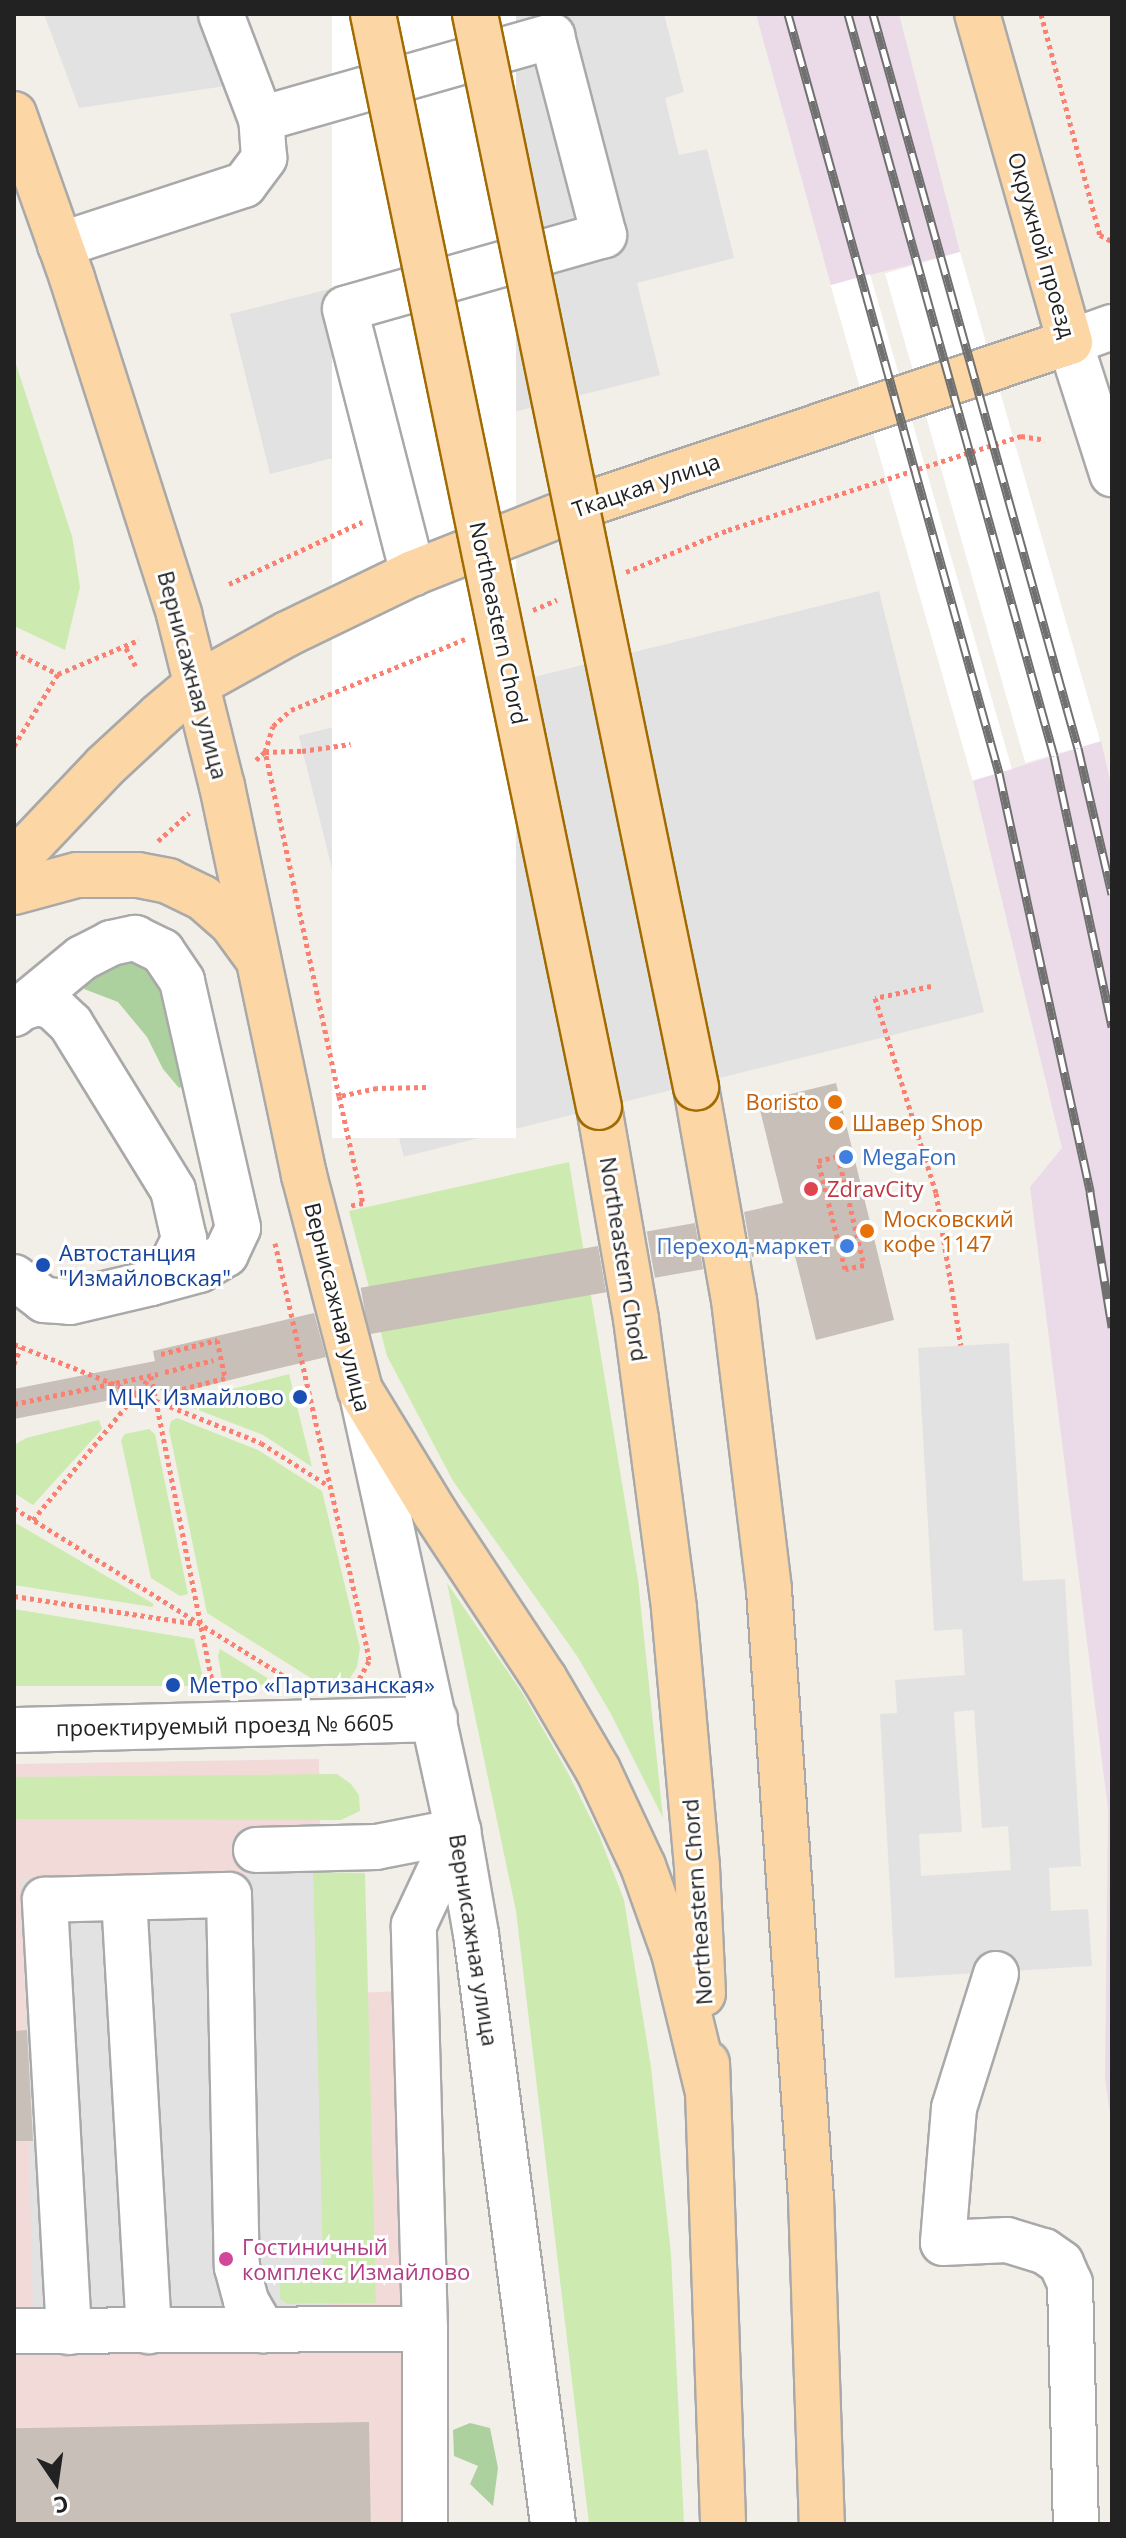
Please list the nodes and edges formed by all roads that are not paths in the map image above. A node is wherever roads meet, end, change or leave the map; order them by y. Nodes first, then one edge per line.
1 (221, 14) edge
2 (373, 14) edge
3 (475, 14) edge
4 (977, 14) edge
5 (14, 114) edge
6 (261, 119) junction
7 (60, 245) junction
8 (1112, 327) edge
9 (1070, 342) junction
10 (1112, 474) edge
11 (413, 573) junction
12 (197, 684) junction
13 (14, 862) edge
14 (14, 892) edge
15 (259, 960) junction
16 (18, 1011) edge
17 (14, 1277) edge
18 (151, 1283) junction
19 (360, 1390) junction
20 (435, 1719) junction
21 (14, 1730) edge
22 (458, 1831) junction
23 (256, 1850) dead end
24 (124, 1898) junction
25 (996, 1974) dead end
26 (708, 2093) junction
27 (425, 2329) junction
28 (263, 2330) junction
29 (14, 2331) edge
30 (149, 2331) junction
31 (69, 2332) junction
32 (425, 2524) edge
33 (553, 2524) edge
34 (723, 2524) edge
35 (822, 2524) edge
36 (1076, 2524) edge

1 - 6 street
2 - 26 main road, Northeastern Chord, bridge
3 - 35 main road, bridge
4 - 9 main road, Окружной проезд
5 - 7 main road, Вернисажная улица
6 - 7 street
6 - 11 street
7 - 12 main road, Вернисажная улица
8 - 9 street, Ткацкая улица
9 - 10 street, Окружной проезд
9 - 11 main road, Ткацкая улица
11 - 12 main road, Ткацкая улица
12 - 13 main road, Ткацкая улица
12 - 15 main road, Вернисажная улица
14 - 15 main road
15 - 19 main road, Вернисажная улица
16 - 18 street
16 - 18 street
17 - 18 street
19 - 20 street, Вернисажная улица
19 - 26 main road
20 - 21 street, проектируемый проезд № 6605
20 - 22 street, Вернисажная улица
22 - 23 street
22 - 27 street
22 - 33 street, Вернисажная улица
24 - 28 street
24 - 30 street
24 - 31 street
25 - 36 street
26 - 34 main road, Northeastern Chord
27 - 28 street
27 - 32 street
28 - 30 street
29 - 31 street
30 - 31 street

